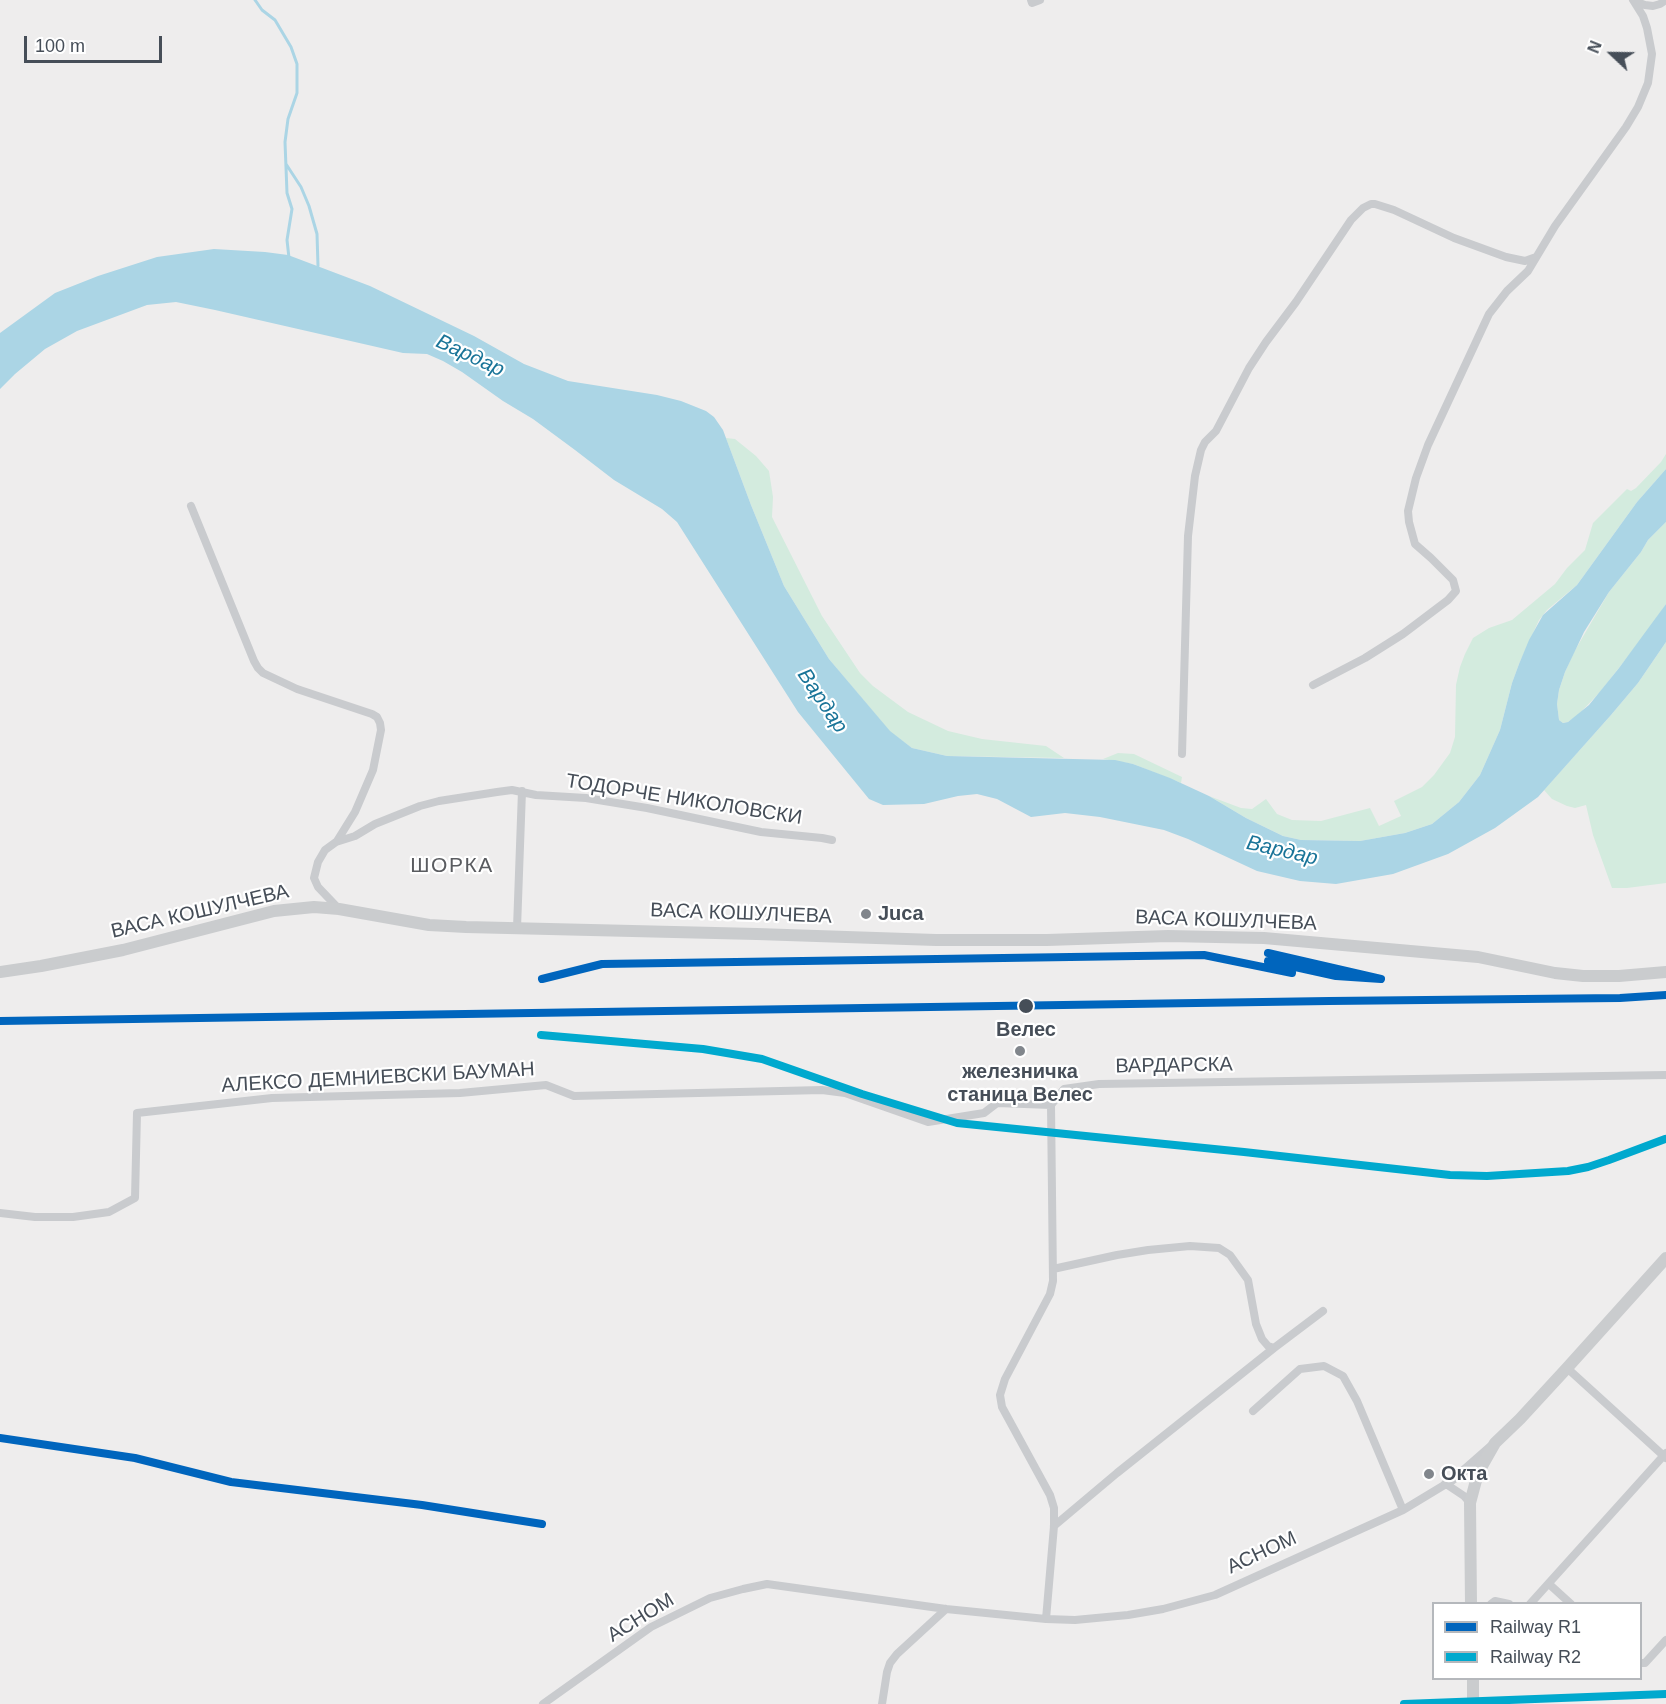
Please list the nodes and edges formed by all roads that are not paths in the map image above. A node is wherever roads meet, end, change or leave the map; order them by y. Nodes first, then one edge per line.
1 (1031, 0) edge
2 (1040, 0) edge
3 (1666, 0) edge
4 (1634, 1) edge
5 (1536, 257) junction
6 (191, 507) dead end
7 (1313, 685) dead end
8 (1182, 754) dead end
9 (522, 791) junction
10 (832, 840) dead end
11 (336, 842) junction
12 (339, 909) junction
13 (517, 928) junction
14 (0, 972) edge
15 (1666, 972) edge
16 (1666, 1075) edge
17 (1051, 1106) junction
18 (0, 1213) edge
19 (1666, 1258) edge
20 (1053, 1269) junction
21 (1323, 1311) dead end
22 (1274, 1348) junction
23 (1567, 1368) junction
24 (1252, 1411) dead end
25 (1495, 1443) junction
26 (1665, 1456) edge
27 (1446, 1484) junction
28 (1470, 1503) junction
29 (1403, 1510) junction
30 (1054, 1526) junction
31 (1549, 1584) junction
32 (1471, 1602) edge
33 (1532, 1602) edge
34 (1569, 1602) edge
35 (946, 1610) junction
36 (1046, 1619) junction
37 (1666, 1640) edge
38 (1643, 1663) edge
39 (1473, 1680) edge
40 (543, 1704) edge
41 (882, 1704) edge
42 (1473, 1704) edge

1 - 2 street
3 - 4 street
4 - 5 street
5 - 7 street
5 - 8 street
6 - 11 street
9 - 10 street, ТОДОРЧЕ НИКОЛОВСКИ
9 - 11 street, ТОДОРЧЕ НИКОЛОВСКИ
9 - 13 street
11 - 12 street, ТОДОРЧЕ НИКОЛОВСКИ
12 - 13 main road, ВАСА КОШУЛЧЕВА
12 - 14 main road, ВАСА КОШУЛЧЕВА
13 - 15 main road, ВАСА КОШУЛЧЕВА
16 - 17 street, ВАРДАРСКА
17 - 18 street, АЛЕКСО ДЕМНИЕВСКИ БАУМАН
17 - 20 street
19 - 23 main road, АСНОМ
20 - 22 street
20 - 30 street
21 - 22 street
22 - 30 street
23 - 25 main road, АСНОМ
23 - 26 street
24 - 29 street
25 - 27 street, АСНОМ
25 - 28 main road
26 - 31 street
27 - 28 street
27 - 29 street, АСНОМ
28 - 32 main road
29 - 36 street, АСНОМ
30 - 36 street
31 - 33 street
31 - 34 street
35 - 36 street, АСНОМ
35 - 40 street, АСНОМ
35 - 41 street
37 - 38 street
39 - 42 main road

